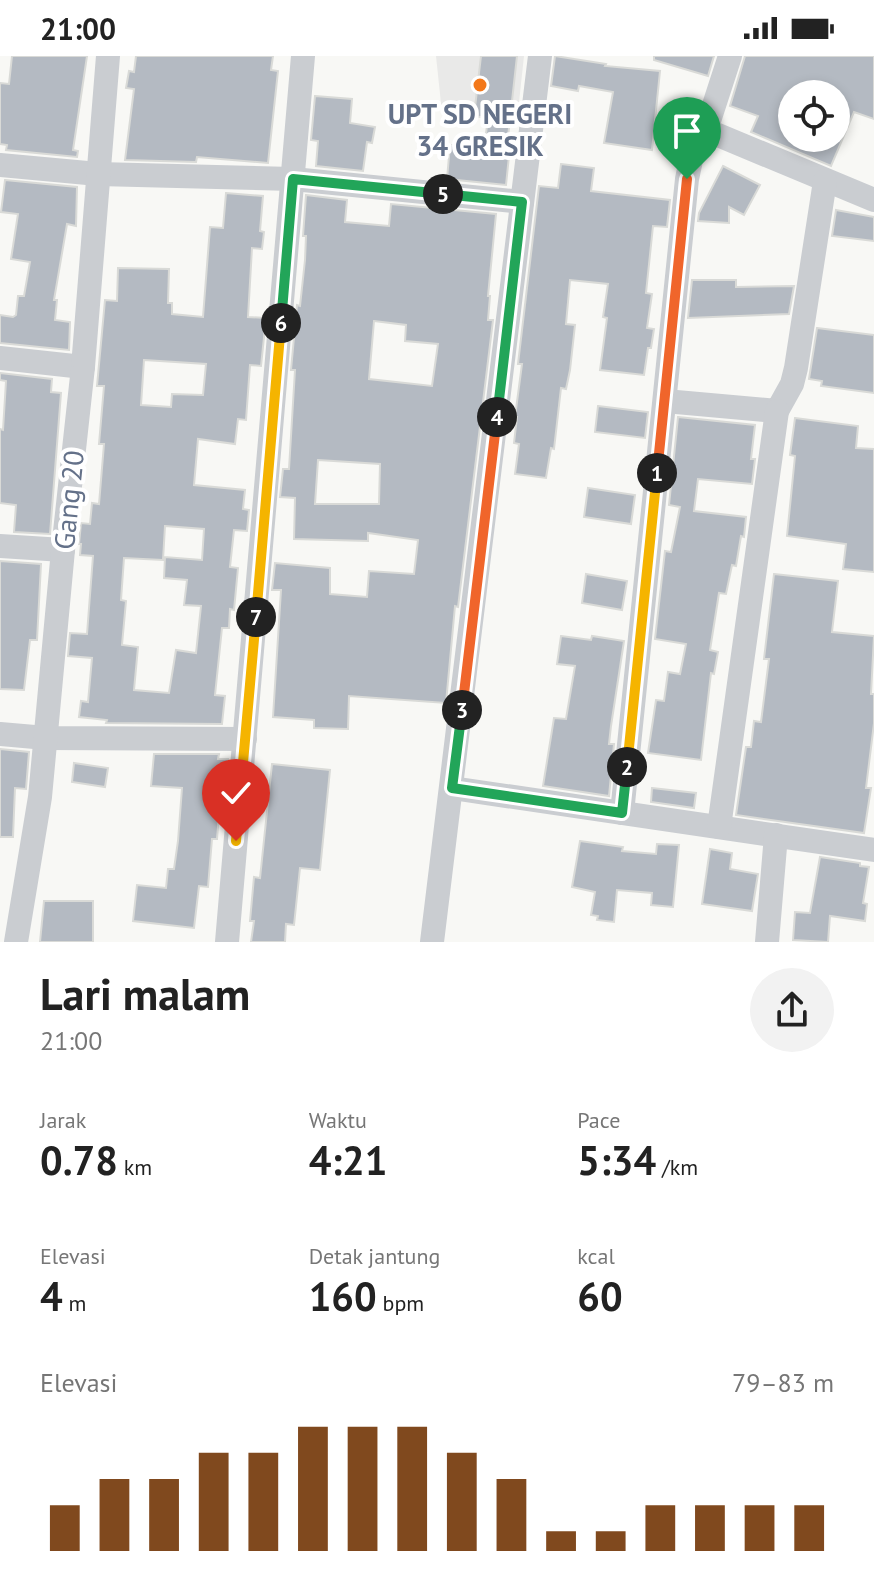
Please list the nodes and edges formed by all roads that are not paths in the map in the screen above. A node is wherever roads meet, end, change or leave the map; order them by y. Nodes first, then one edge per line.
1 (108, 56) edge
2 (303, 56) edge
3 (540, 56) edge
4 (730, 56) edge
5 (706, 130) junction
6 (0, 165) edge
7 (98, 174) junction
8 (293, 179) junction
9 (825, 181) junction
10 (874, 200) edge
11 (522, 202) junction
12 (0, 358) edge
13 (83, 367) junction
14 (665, 401) junction
15 (777, 411) junction
16 (0, 546) edge
17 (63, 550) junction
18 (0, 734) edge
19 (46, 738) junction
20 (245, 739) junction
21 (452, 788) junction
22 (622, 813) junction
23 (719, 827) junction
24 (776, 835) junction
25 (874, 850) edge
26 (16, 942) edge
27 (227, 942) edge
28 (432, 942) edge
29 (767, 942) edge

1 - 7 street, Gang 20
2 - 8 street
3 - 11 street
4 - 5 street
5 - 9 street
5 - 14 street
6 - 7 street
7 - 8 street
7 - 13 street, Gang 20
8 - 11 street
8 - 20 street
9 - 10 street
9 - 15 street
11 - 21 street
12 - 13 street
13 - 17 street, Gang 20
14 - 15 street
14 - 22 street
15 - 23 street
16 - 17 street
17 - 19 street, Gang 20
18 - 19 street
19 - 20 street
19 - 26 street, Gang 20
20 - 27 street
21 - 22 street
21 - 28 street
22 - 23 street
23 - 24 street
24 - 25 street
24 - 29 street

